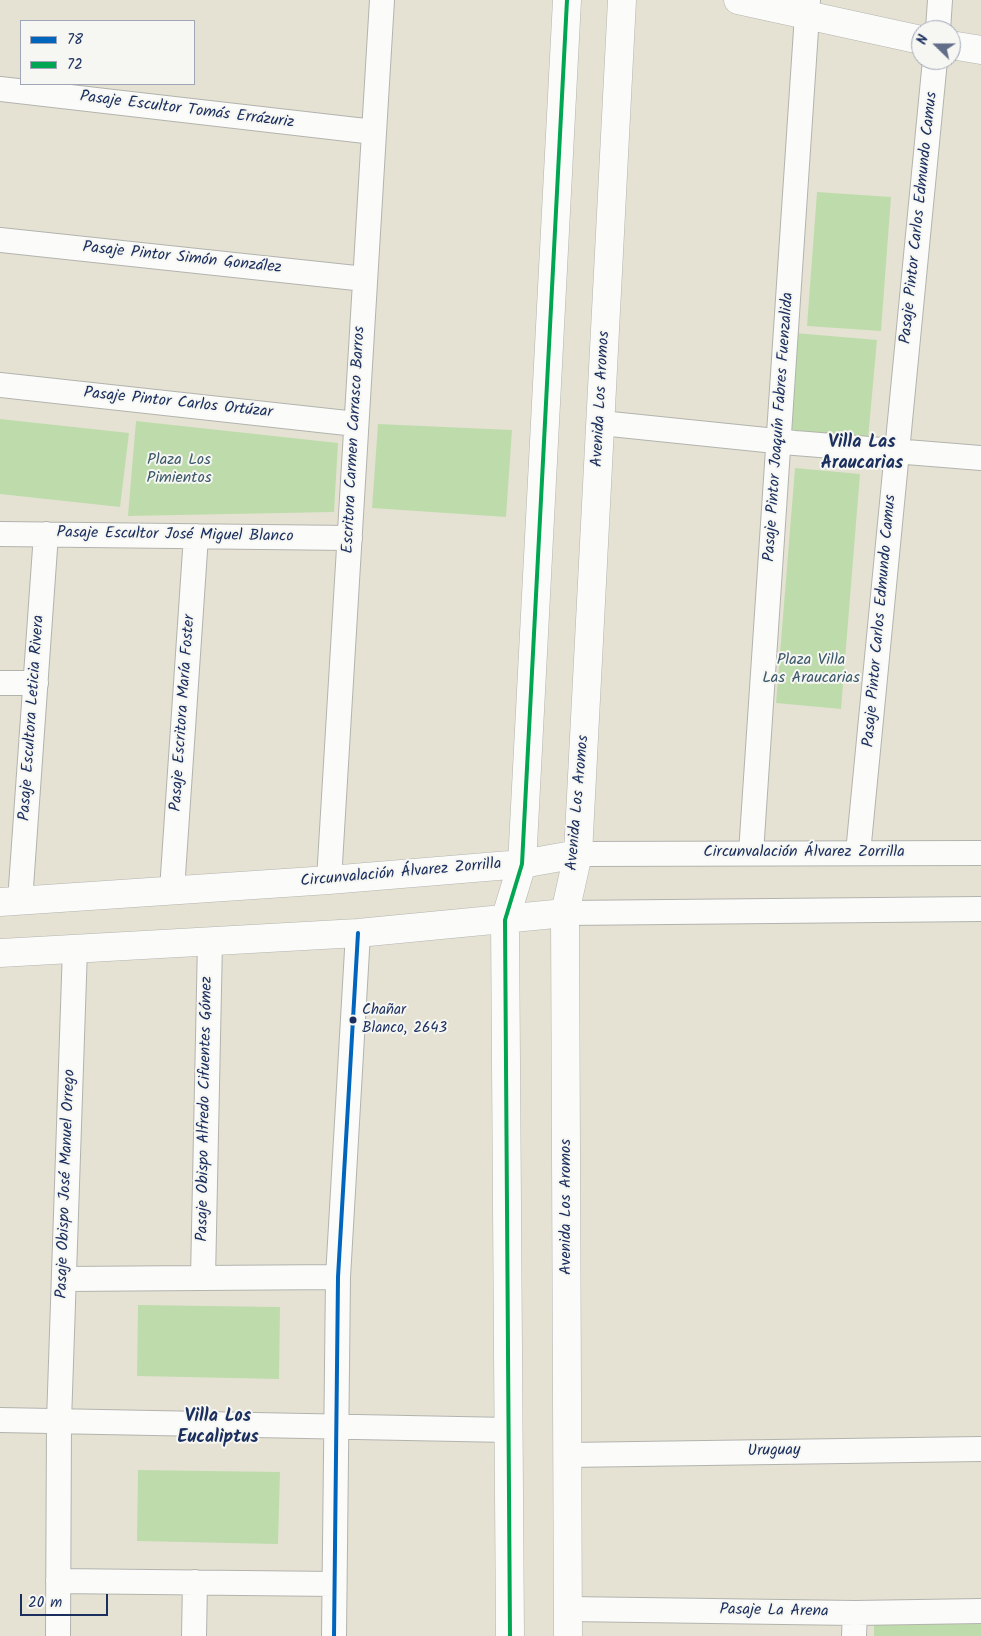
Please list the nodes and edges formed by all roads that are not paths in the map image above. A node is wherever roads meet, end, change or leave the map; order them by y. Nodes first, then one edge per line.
1 (382, 0) edge
2 (567, 0) edge
3 (622, 0) edge
4 (738, 0) edge
5 (940, 0) edge
6 (808, 8) edge
7 (939, 20) edge
8 (911, 37) edge
9 (961, 47) edge
10 (981, 50) edge
11 (934, 70) edge
12 (0, 89) edge
13 (374, 132) junction
14 (0, 240) edge
15 (365, 279) junction
16 (0, 385) edge
17 (601, 423) junction
18 (356, 424) junction
19 (779, 442) junction
20 (897, 452) junction
21 (981, 458) edge
22 (0, 534) edge
23 (46, 534) junction
24 (196, 536) junction
25 (350, 538) junction
26 (0, 683) edge
27 (36, 683) junction
28 (751, 853) junction
29 (858, 853) junction
30 (981, 853) edge
31 (578, 854) junction
32 (522, 864) junction
33 (329, 880) junction
34 (172, 890) junction
35 (10, 901) edge
36 (981, 909) edge
37 (565, 913) junction
38 (505, 920) junction
39 (358, 933) junction
40 (210, 941) junction
41 (75, 948) junction
42 (0, 953) edge
43 (338, 1277) junction
44 (203, 1278) junction
45 (64, 1279) junction
46 (0, 1420) edge
47 (59, 1421) junction
48 (336, 1426) junction
49 (509, 1430) junction
50 (981, 1449) edge
51 (568, 1455) junction
52 (58, 1581) junction
53 (195, 1582) junction
54 (334, 1584) junction
55 (568, 1609) junction
56 (981, 1611) edge
57 (854, 1624) edge
58 (58, 1636) edge
59 (194, 1636) edge
60 (334, 1636) edge
61 (510, 1636) edge
62 (568, 1636) edge

1 - 13 street, Escritora Carmen Carrasco Barros
2 - 32 main road
3 - 17 main road, Avenida Los Aromos
4 - 6 main road
5 - 7 street
6 - 8 main road
6 - 19 street, Pasaje Pintor Joaquín Fabres Fuenzalida
9 - 10 main road
11 - 20 street, Pasaje Pintor Carlos Edmundo Camus
12 - 13 street, Pasaje Escultor Tomás Errázuriz
13 - 15 street, Escritora Carmen Carrasco Barros
14 - 15 street, Pasaje Pintor Simón González
15 - 18 street, Escritora Carmen Carrasco Barros
16 - 18 street, Pasaje Pintor Carlos Ortúzar
17 - 19 street
17 - 31 main road, Avenida Los Aromos
18 - 25 street, Escritora Carmen Carrasco Barros
19 - 20 street
19 - 28 street, Pasaje Pintor Joaquín Fabres Fuenzalida
20 - 21 street
20 - 29 street, Pasaje Pintor Carlos Edmundo Camus
22 - 23 street, Pasaje Escultor José Miguel Blanco
23 - 24 street, Pasaje Escultor José Miguel Blanco
23 - 27 street, Pasaje Escultora Leticia Rivera
24 - 25 street, Pasaje Escultor José Miguel Blanco
24 - 34 street, Pasaje Escritora María Foster
25 - 33 street, Escritora Carmen Carrasco Barros
26 - 27 street
27 - 35 street, Pasaje Escultora Leticia Rivera
28 - 29 street, Circunvalación Álvarez Zorrilla
28 - 31 street, Circunvalación Álvarez Zorrilla
29 - 30 street, Circunvalación Álvarez Zorrilla
31 - 32 main road, Circunvalación Álvarez Zorrilla
31 - 37 main road, Avenida Los Aromos
32 - 33 main road, Circunvalación Álvarez Zorrilla
32 - 38 main road
33 - 34 main road, Circunvalación Álvarez Zorrilla
34 - 35 main road, Circunvalación Álvarez Zorrilla
36 - 37 street
37 - 38 main road
37 - 51 main road, Avenida Los Aromos
38 - 39 main road
38 - 49 main road
39 - 40 main road
39 - 43 street
40 - 41 main road
40 - 44 street, Pasaje Obispo Alfredo Cifuentes Gómez
41 - 42 main road
41 - 45 street, Pasaje Obispo José Manuel Orrego
43 - 44 street
43 - 48 street
44 - 45 street
45 - 47 street, Pasaje Obispo José Manuel Orrego
46 - 47 street
47 - 48 street
47 - 52 street, Pasaje Obispo José Manuel Orrego
48 - 49 street
48 - 54 street
49 - 61 main road
50 - 51 street, Uruguay
51 - 55 main road, Avenida Los Aromos
52 - 53 street
52 - 58 street, Pasaje Obispo José Manuel Orrego
53 - 54 street
53 - 59 street
54 - 60 street
55 - 57 street, Pasaje La Arena
55 - 62 main road, Avenida Los Aromos
56 - 57 street, Pasaje La Arena

